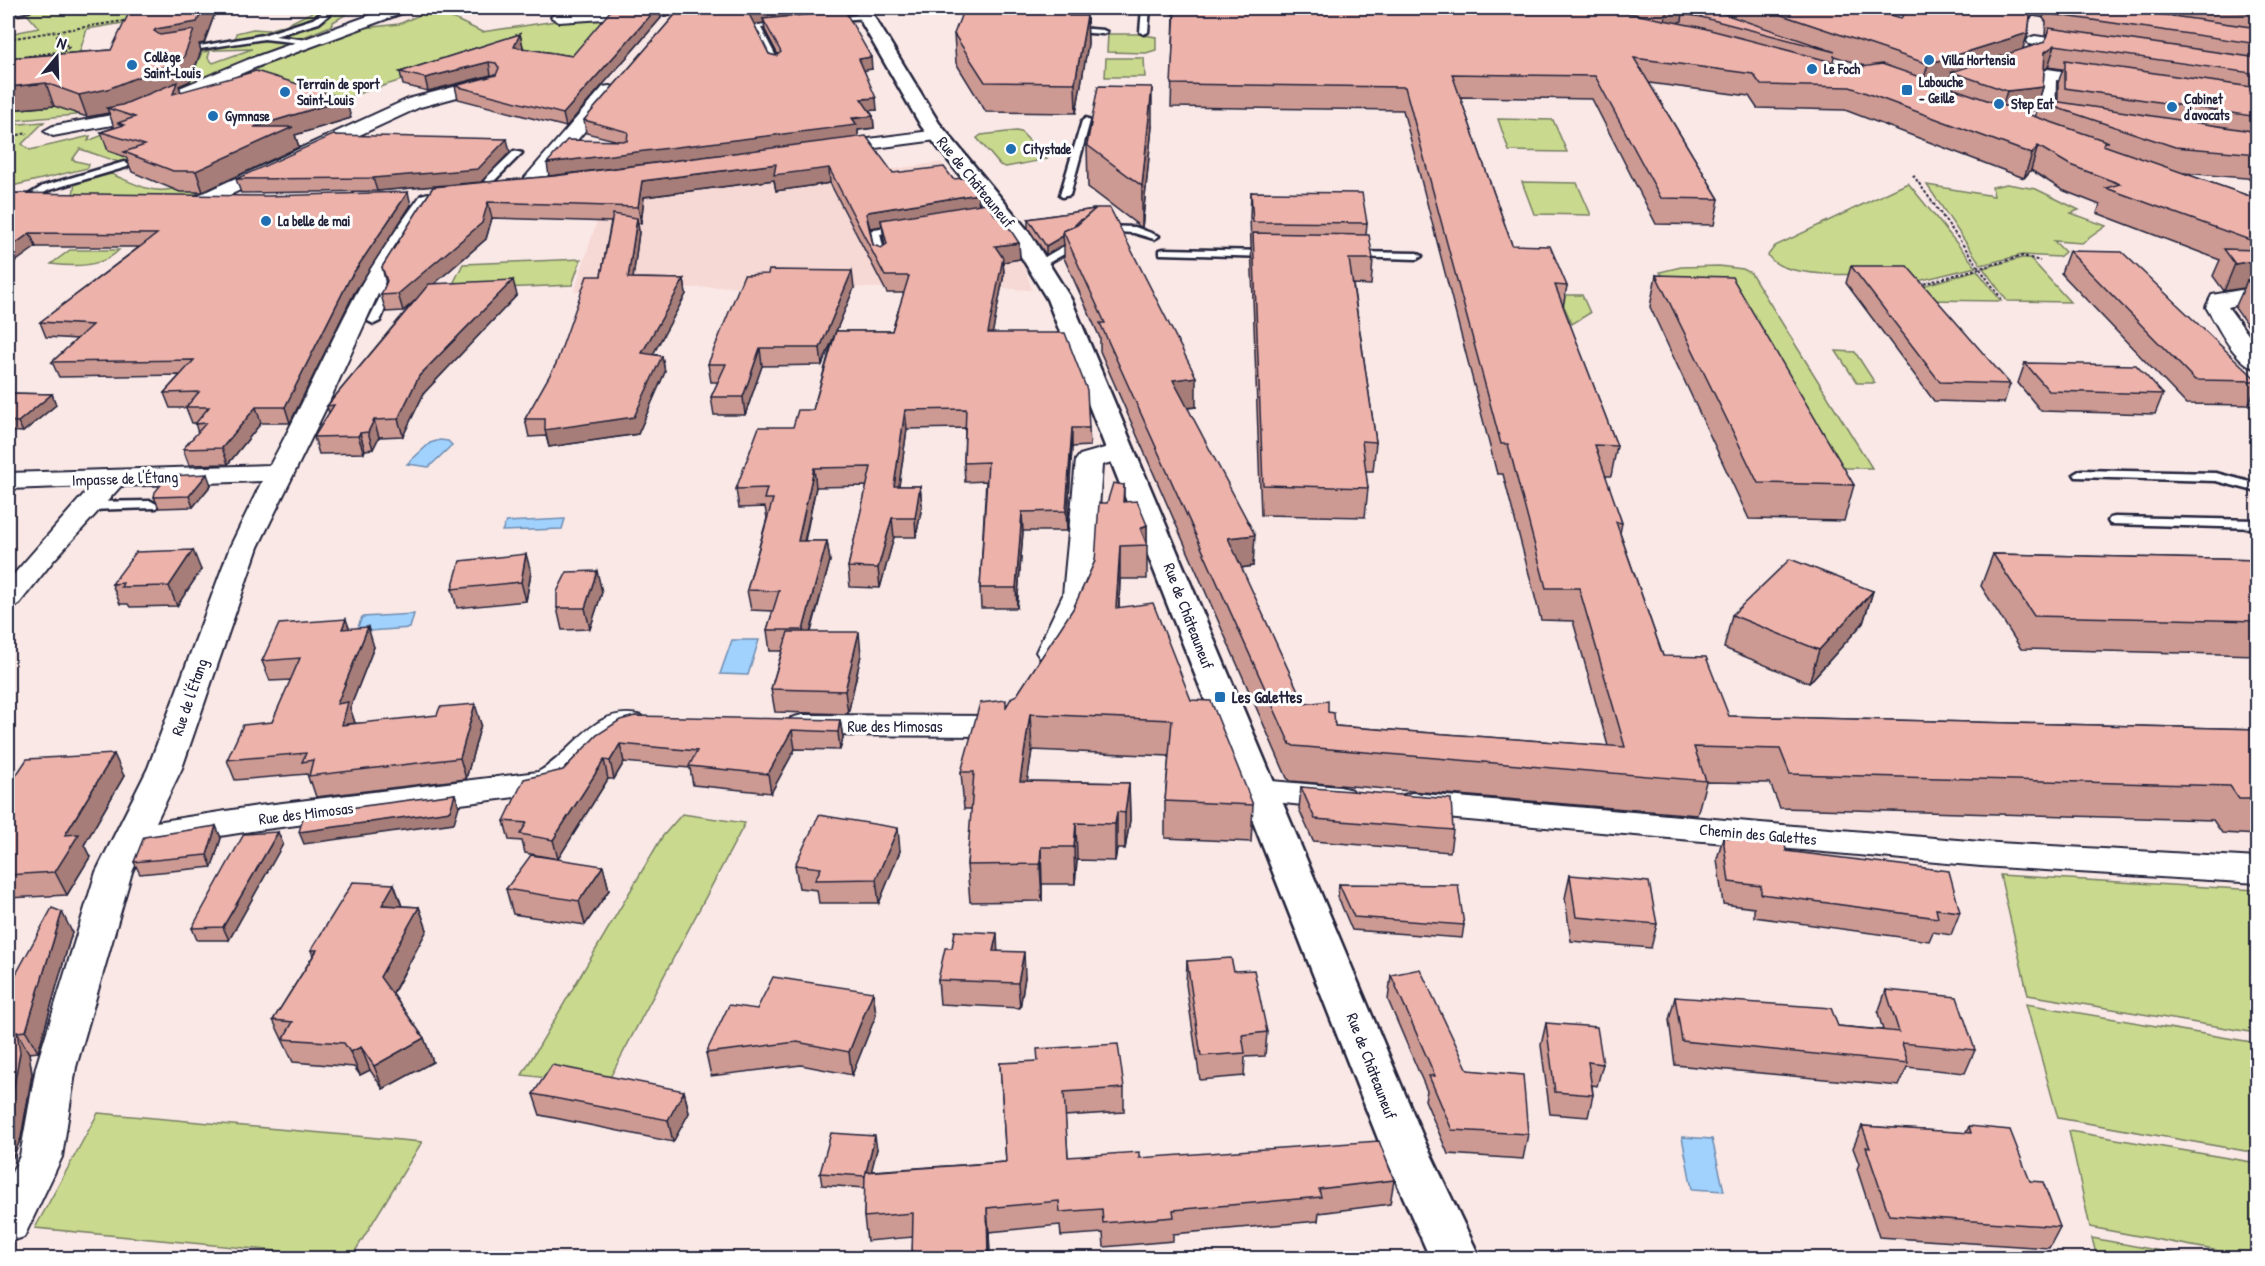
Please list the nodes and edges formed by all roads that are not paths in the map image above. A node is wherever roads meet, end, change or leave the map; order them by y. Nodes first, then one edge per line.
1 (26, 8) edge
2 (402, 8) edge
3 (708, 8) edge
4 (1146, 8) edge
5 (2015, 8) edge
6 (679, 9) junction
7 (2037, 9) edge
8 (8, 11) edge
9 (863, 12) edge
10 (326, 14) dead end
11 (559, 17) dead end
12 (821, 20) edge
13 (2103, 21) edge
14 (789, 23) edge
15 (664, 27) edge
16 (1060, 29) edge
17 (1103, 32) dead end
18 (1144, 32) dead end
19 (264, 37) junction
20 (2035, 41) junction
21 (307, 42) junction
22 (2093, 50) edge
23 (167, 52) edge
24 (2031, 59) edge
25 (776, 64) edge
26 (617, 81) edge
27 (492, 82) edge
28 (2119, 84) edge
29 (2067, 120) edge
30 (1086, 121) dead end
31 (53, 131) dead end
32 (938, 135) junction
33 (808, 152) edge
34 (517, 153) dead end
35 (124, 165) edge
36 (552, 183) edge
37 (529, 185) junction
38 (483, 190) junction
39 (462, 192) edge
40 (1065, 195) dead end
41 (427, 196) edge
42 (13, 199) edge
43 (74, 200) edge
44 (177, 201) edge
45 (201, 201) junction
46 (242, 202) edge
47 (909, 227) edge
48 (1154, 236) dead end
49 (1164, 252) dead end
50 (1279, 254) edge
51 (1336, 255) edge
52 (1417, 256) dead end
53 (881, 260) edge
54 (1039, 264) junction
55 (373, 284) junction
56 (2258, 292) edge
57 (374, 321) dead end
58 (2258, 362) edge
59 (1122, 452) junction
60 (279, 473) junction
61 (2081, 474) dead end
62 (113, 478) junction
63 (8, 481) edge
64 (2258, 488) edge
65 (150, 505) dead end
66 (87, 506) junction
67 (2115, 521) dead end
68 (2258, 524) edge
69 (8, 599) edge
70 (657, 722) edge
71 (773, 725) edge
72 (1259, 791) junction
73 (132, 838) junction
74 (2258, 871) edge
75 (8, 1223) edge
76 (1455, 1258) edge

1 - 8 street
2 - 21 street
3 - 6 street
4 - 18 lane
5 - 7 street
6 - 11 street
6 - 15 street
7 - 13 street
7 - 20 street
9 - 12 lane
9 - 32 main road, Rue de Châteauneuf
10 - 19 lane
14 - 25 lane
16 - 17 lane
19 - 21 lane
19 - 23 lane
20 - 22 street
20 - 24 street
21 - 31 street
26 - 37 street
27 - 45 street
28 - 29 street
30 - 40 lane
32 - 33 street
32 - 54 main road, Rue de Châteauneuf
34 - 38 lane
35 - 42 lane
36 - 37 street
37 - 38 street
38 - 39 street
41 - 55 street, Rue de l'Étang
42 - 43 street
44 - 45 street
45 - 46 street
47 - 53 lane
48 - 54 lane
49 - 50 lane
51 - 52 lane
54 - 59 main road, Rue de Châteauneuf
55 - 57 lane
55 - 60 street, Rue de l'Étang
56 - 58 street
59 - 71 street, Rue des Mimosas
59 - 72 main road, Rue de Châteauneuf
60 - 62 street, Impasse de l'Étang
60 - 73 street, Rue de l'Étang
61 - 64 lane
62 - 63 street, Impasse de l'Étang
62 - 66 street
65 - 66 lane
66 - 69 street
67 - 68 lane
70 - 73 street, Rue des Mimosas
72 - 74 street, Chemin des Galettes
72 - 76 main road, Rue de Châteauneuf
73 - 75 street, Rue de l'Étang

